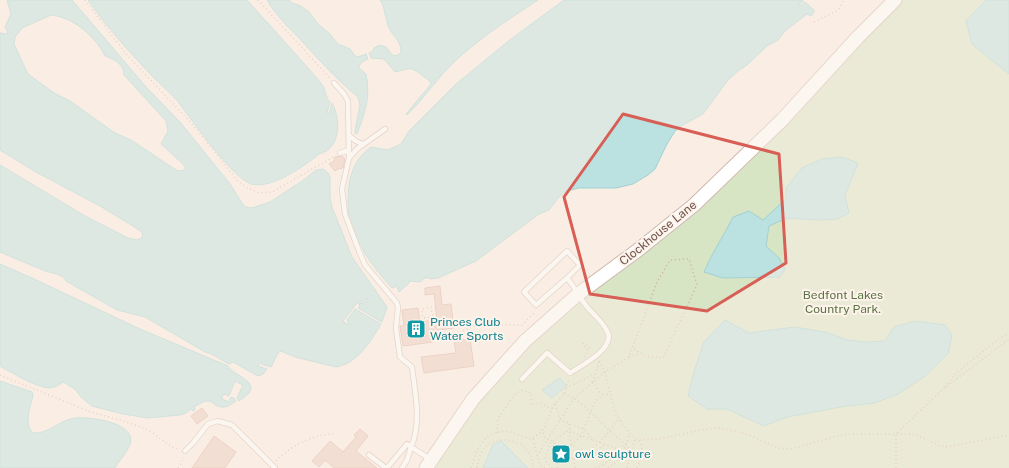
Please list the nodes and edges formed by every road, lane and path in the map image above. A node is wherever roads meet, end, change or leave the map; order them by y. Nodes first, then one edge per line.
1 (85, 0) edge
2 (258, 0) edge
3 (844, 0) edge
4 (895, 0) edge
5 (814, 22) dead end
6 (334, 83) joint
7 (385, 129) dead end
8 (349, 135) junction
9 (364, 144) junction
10 (349, 150) junction
11 (340, 152) joint
12 (349, 158) junction
13 (567, 278) junction
14 (577, 295) junction
15 (536, 305) junction
16 (433, 317) junction
17 (1009, 334) edge
18 (1009, 339) edge
19 (583, 344) dead end
20 (632, 348) junction
21 (640, 353) junction
22 (597, 356) junction
23 (629, 357) junction
24 (605, 372) junction
25 (570, 373) junction
26 (595, 374) junction
27 (0, 375) edge
28 (522, 378) dead end
29 (593, 382) junction
30 (566, 388) junction
31 (942, 390) junction
32 (564, 394) junction
33 (610, 394) junction
34 (602, 395) junction
35 (574, 398) junction
36 (555, 404) junction
37 (552, 409) junction
38 (590, 412) junction
39 (560, 420) junction
40 (619, 420) junction
41 (569, 424) junction
42 (542, 429) junction
43 (584, 429) junction
44 (569, 430) junction
45 (609, 431) junction
46 (497, 433) junction
47 (334, 434) dead end
48 (630, 434) junction
49 (896, 434) junction
50 (1009, 435) edge
51 (581, 436) junction
52 (533, 438) junction
53 (635, 438) junction
54 (549, 439) junction
55 (593, 440) junction
56 (639, 440) junction
57 (553, 441) junction
58 (600, 442) junction
59 (626, 444) junction
60 (571, 445) junction
61 (607, 445) junction
62 (410, 447) junction
63 (618, 449) junction
64 (184, 451) junction
65 (587, 452) junction
66 (632, 453) junction
67 (643, 453) junction
68 (598, 454) junction
69 (369, 455) dead end
70 (538, 456) junction
71 (559, 457) junction
72 (574, 459) junction
73 (429, 464) edge
74 (273, 466) edge
75 (178, 468) edge
76 (387, 468) edge
77 (402, 468) edge
78 (471, 468) edge
79 (477, 468) edge
80 (535, 468) edge
81 (545, 468) edge
82 (552, 468) edge
83 (557, 468) edge
84 (576, 468) edge
85 (595, 468) edge
86 (608, 468) edge
87 (627, 468) edge
88 (637, 468) edge
89 (896, 468) edge

1 - 11 path
2 - 6 path
3 - 5 path
4 - 14 main road, Clockhouse Lane
6 - 8 lane
7 - 9 lane
8 - 9 lane
8 - 10 lane
9 - 12 lane
10 - 11 lane
10 - 12 lane
12 - 62 lane
13 - 14 lane
13 - 15 lane
13 - 15 lane
14 - 22 lane
14 - 73 main road, Clockhouse Lane
15 - 16 path
16 - 16 path
17 - 31 path
18 - 31 path
19 - 22 path
20 - 21 path
20 - 21 path
20 - 23 path
21 - 23 path
22 - 24 path
22 - 25 lane
22 - 26 path
23 - 24 path
24 - 29 path
24 - 33 path
25 - 28 lane
25 - 30 path
26 - 29 path
26 - 30 path
27 - 64 path
29 - 34 path
29 - 35 path
30 - 32 path
31 - 49 path
32 - 35 path
32 - 36 path
33 - 34 path
33 - 40 path
34 - 38 path
35 - 38 path
35 - 39 path
36 - 37 path
36 - 39 path
37 - 42 path
37 - 46 path
38 - 43 path
38 - 45 path
39 - 41 path
39 - 54 path
40 - 45 path
40 - 48 path
41 - 43 path
41 - 44 path
42 - 52 path
42 - 54 path
43 - 51 path
43 - 55 path
44 - 51 path
44 - 57 path
44 - 60 path
45 - 58 path
45 - 59 path
46 - 52 path
46 - 78 path
47 - 74 path
48 - 53 path
48 - 59 path
49 - 50 path
49 - 56 path
49 - 89 path
51 - 55 path
51 - 60 path
52 - 70 path
53 - 56 path
53 - 66 path
54 - 57 path
54 - 70 path
55 - 58 path
56 - 67 path
57 - 71 path
57 - 82 path
58 - 61 path
58 - 65 path
59 - 63 path
59 - 66 path
59 - 85 path
59 - 86 path
60 - 65 path
60 - 71 path
61 - 63 path
61 - 68 path
62 - 73 lane
62 - 76 lane
62 - 77 lane
63 - 68 path
64 - 74 lane
64 - 75 path
65 - 68 path
65 - 72 path
66 - 67 path
66 - 87 path
67 - 88 path
69 - 76 lane
70 - 81 path
71 - 72 path
71 - 83 path
72 - 84 path
79 - 80 path

